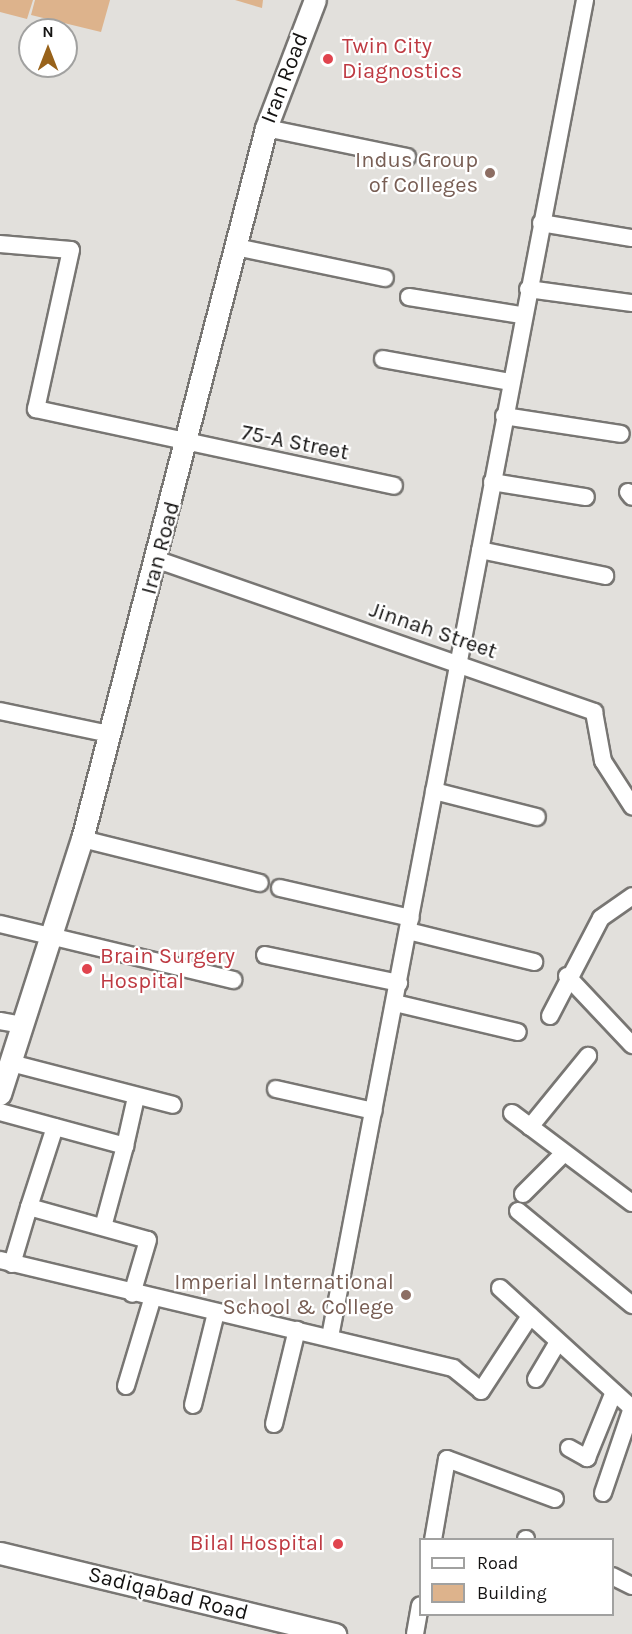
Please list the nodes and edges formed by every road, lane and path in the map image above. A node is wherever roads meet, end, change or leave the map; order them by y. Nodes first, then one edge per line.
1 (315, 0) edge
2 (585, 0) edge
3 (266, 128) junction
4 (407, 157) dead end
5 (541, 224) junction
6 (632, 238) edge
7 (0, 244) edge
8 (236, 247) junction
9 (385, 279) dead end
10 (528, 289) junction
11 (409, 297) dead end
12 (632, 303) edge
13 (522, 315) junction
14 (383, 359) dead end
15 (510, 382) junction
16 (504, 416) junction
17 (621, 434) dead end
18 (188, 444) junction
19 (492, 482) junction
20 (394, 486) dead end
21 (586, 497) dead end
22 (480, 550) junction
23 (158, 560) junction
24 (605, 576) dead end
25 (458, 662) junction
26 (0, 711) edge
27 (109, 734) junction
28 (434, 791) junction
29 (632, 806) edge
30 (537, 817) dead end
31 (82, 839) junction
32 (260, 883) dead end
33 (280, 888) dead end
34 (632, 896) edge
35 (0, 924) edge
36 (410, 924) junction
37 (51, 934) junction
38 (265, 955) dead end
39 (534, 962) dead end
40 (567, 976) junction
41 (233, 980) dead end
42 (399, 983) junction
43 (395, 1003) junction
44 (550, 1016) dead end
45 (0, 1021) edge
46 (22, 1025) junction
47 (518, 1032) dead end
48 (632, 1045) edge
49 (588, 1056) dead end
50 (11, 1063) junction
51 (276, 1089) dead end
52 (0, 1094) edge
53 (136, 1097) junction
54 (173, 1105) dead end
55 (374, 1111) junction
56 (0, 1112) edge
57 (512, 1113) dead end
58 (55, 1127) junction
59 (530, 1127) junction
60 (125, 1146) junction
61 (564, 1153) junction
62 (523, 1194) dead end
63 (632, 1203) edge
64 (29, 1207) junction
65 (518, 1211) dead end
66 (103, 1227) junction
67 (6, 1262) edge
68 (500, 1288) dead end
69 (132, 1294) junction
70 (152, 1300) junction
71 (632, 1305) edge
72 (216, 1313) junction
73 (530, 1316) junction
74 (297, 1330) junction
75 (330, 1337) junction
76 (558, 1342) junction
77 (536, 1379) dead end
78 (126, 1386) dead end
79 (614, 1392) junction
80 (193, 1406) dead end
81 (632, 1408) edge
82 (274, 1424) dead end
83 (569, 1448) dead end
84 (603, 1493) dead end
85 (555, 1499) dead end
86 (433, 1538) edge
87 (0, 1554) edge
88 (614, 1577) edge
89 (632, 1586) edge
90 (419, 1611) edge
91 (335, 1634) edge
92 (415, 1634) edge

1 - 3 main road, Iran Road
2 - 5 street
3 - 4 street
3 - 8 main road, Iran Road
5 - 6 street
5 - 10 street
7 - 18 street, 75-A Street
8 - 9 street
8 - 18 main road, Iran Road
10 - 12 street
10 - 13 street
11 - 13 street
13 - 15 street
14 - 15 street
15 - 16 street
16 - 17 street
16 - 19 street
18 - 20 street, 75-A Street
18 - 23 main road, Iran Road
19 - 21 street
19 - 22 street
22 - 24 street
22 - 25 street
23 - 25 street, Jinnah Street
23 - 27 main road, Iran Road
25 - 28 street
25 - 29 street, Jinnah Street
26 - 27 street
27 - 31 main road, Iran Road
28 - 30 street
28 - 36 street
31 - 32 street
31 - 37 main road, Iran Road
33 - 36 street
34 - 40 street
35 - 37 street
36 - 39 street
36 - 42 street
37 - 41 street
37 - 46 main road, Iran Road
38 - 42 street
40 - 44 street
40 - 48 street
42 - 43 street
43 - 47 street
43 - 55 street
45 - 46 street
46 - 50 main road, Iran Road
49 - 59 street
50 - 52 main road, Iran Road
50 - 53 street
51 - 55 street
53 - 54 street
53 - 60 street
55 - 75 street
56 - 58 street
57 - 59 street
58 - 60 street
58 - 64 street
59 - 61 street
60 - 66 street
61 - 62 street
61 - 63 street
64 - 66 street
64 - 67 street
65 - 71 street
66 - 69 street
67 - 69 street
68 - 73 street
69 - 70 street
70 - 72 street
70 - 78 street
72 - 74 street
72 - 80 street
73 - 75 street
73 - 76 street
74 - 75 street
74 - 82 street
76 - 77 street
76 - 79 street
79 - 81 street
79 - 83 street
81 - 84 street
85 - 86 street
87 - 91 main road, Sadiqabad Road
88 - 89 street
90 - 92 street

